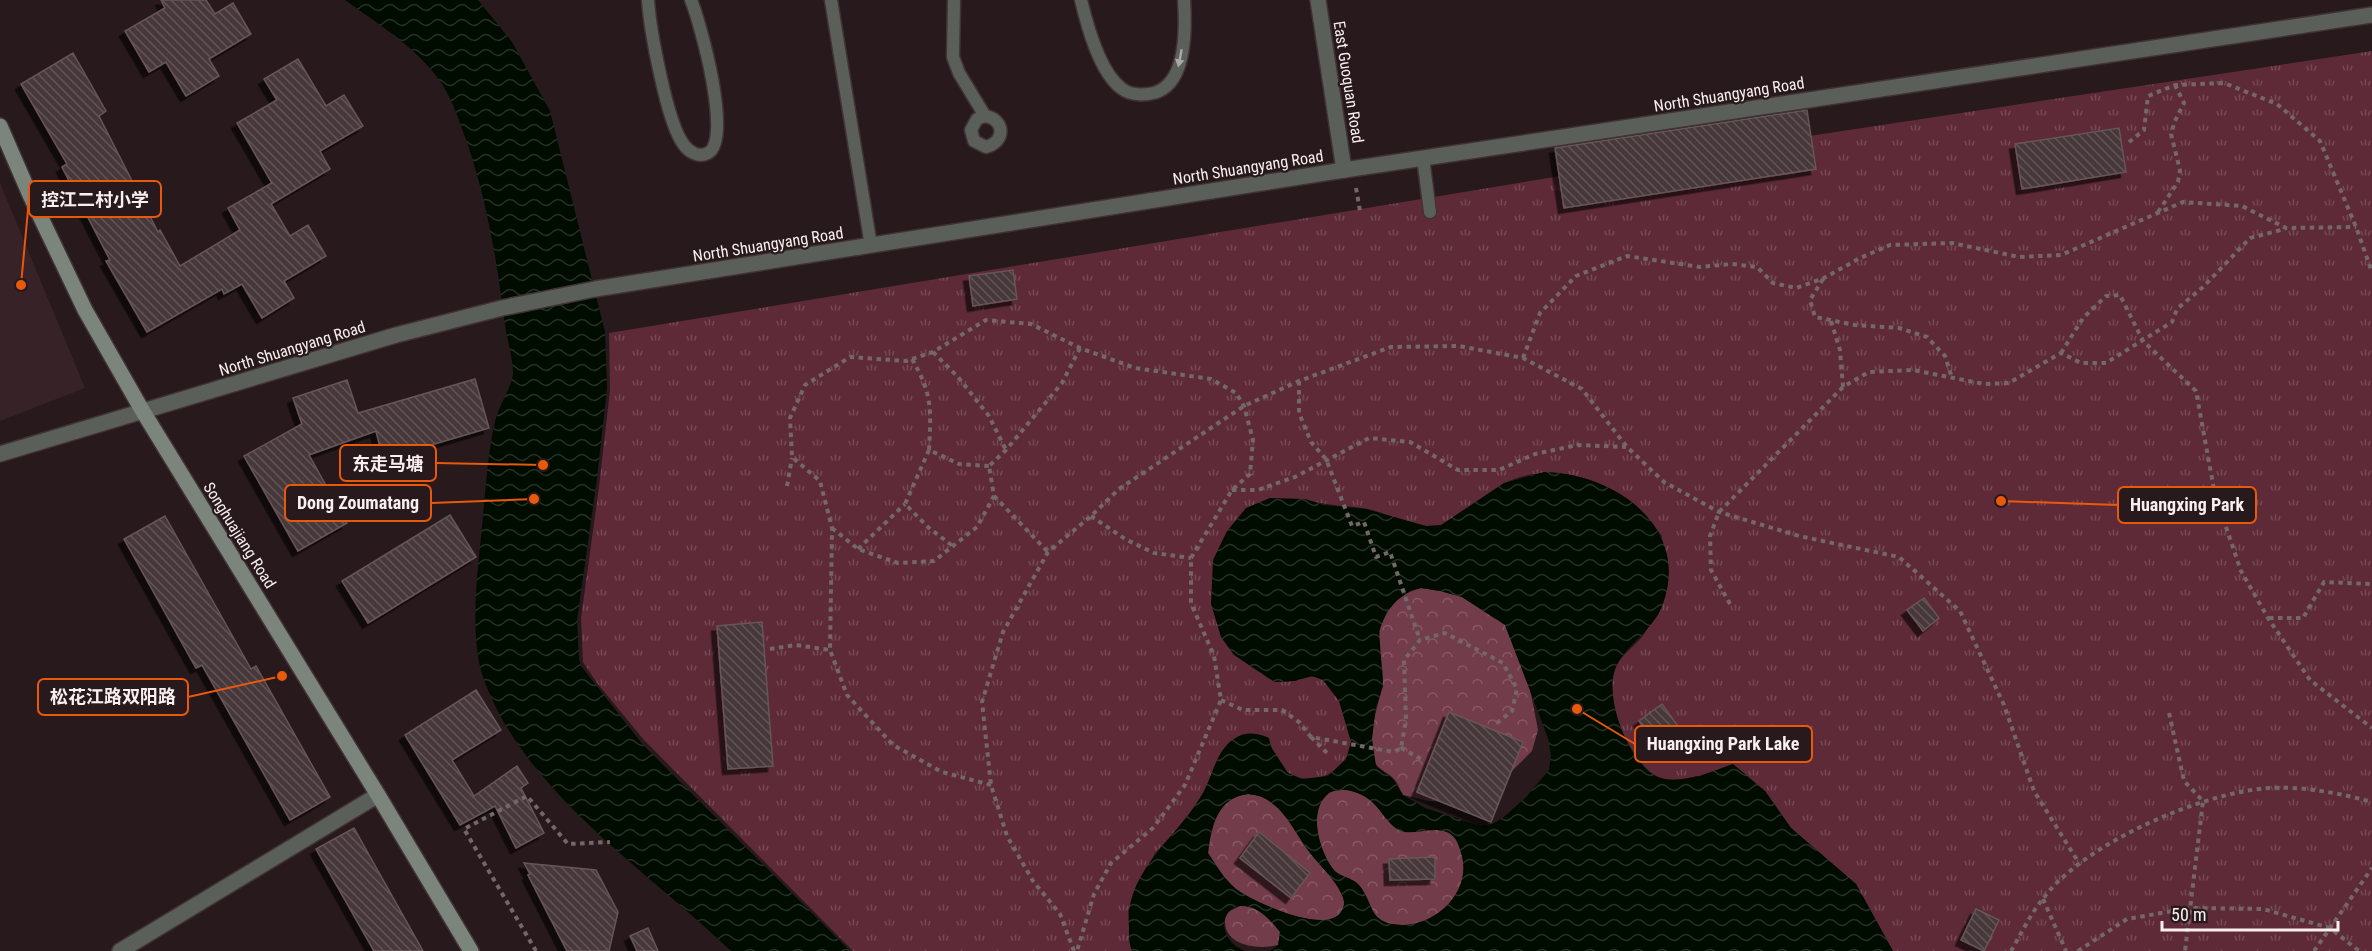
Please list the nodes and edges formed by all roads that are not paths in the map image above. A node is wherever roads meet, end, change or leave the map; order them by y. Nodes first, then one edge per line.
1 (648, 0) edge
2 (691, 0) edge
3 (831, 0) edge
4 (954, 0) edge
5 (1081, 0) edge
6 (1184, 0) edge
7 (1318, 0) edge
8 (2372, 15) edge
9 (985, 116) dead end
10 (0, 126) edge
11 (1423, 158) junction
12 (1344, 170) junction
13 (1430, 212) dead end
14 (871, 246) junction
15 (142, 410) junction
16 (0, 454) edge
17 (378, 795) junction
18 (120, 951) edge
19 (471, 951) edge

1 - 2 lane
3 - 14 lane
4 - 9 lane
6 -> 5 lane
7 - 12 street, East Guoquan Road
8 - 11 street, North Shuangyang Road
10 - 15 main road, Songhuajiang Road
11 - 12 street, North Shuangyang Road
11 - 13 lane
12 - 14 street, North Shuangyang Road
14 - 15 street, North Shuangyang Road
15 - 16 street, North Shuangyang Road
15 - 17 main road, Songhuajiang Road
17 - 18 street
17 - 19 main road, Songhuajiang Road

